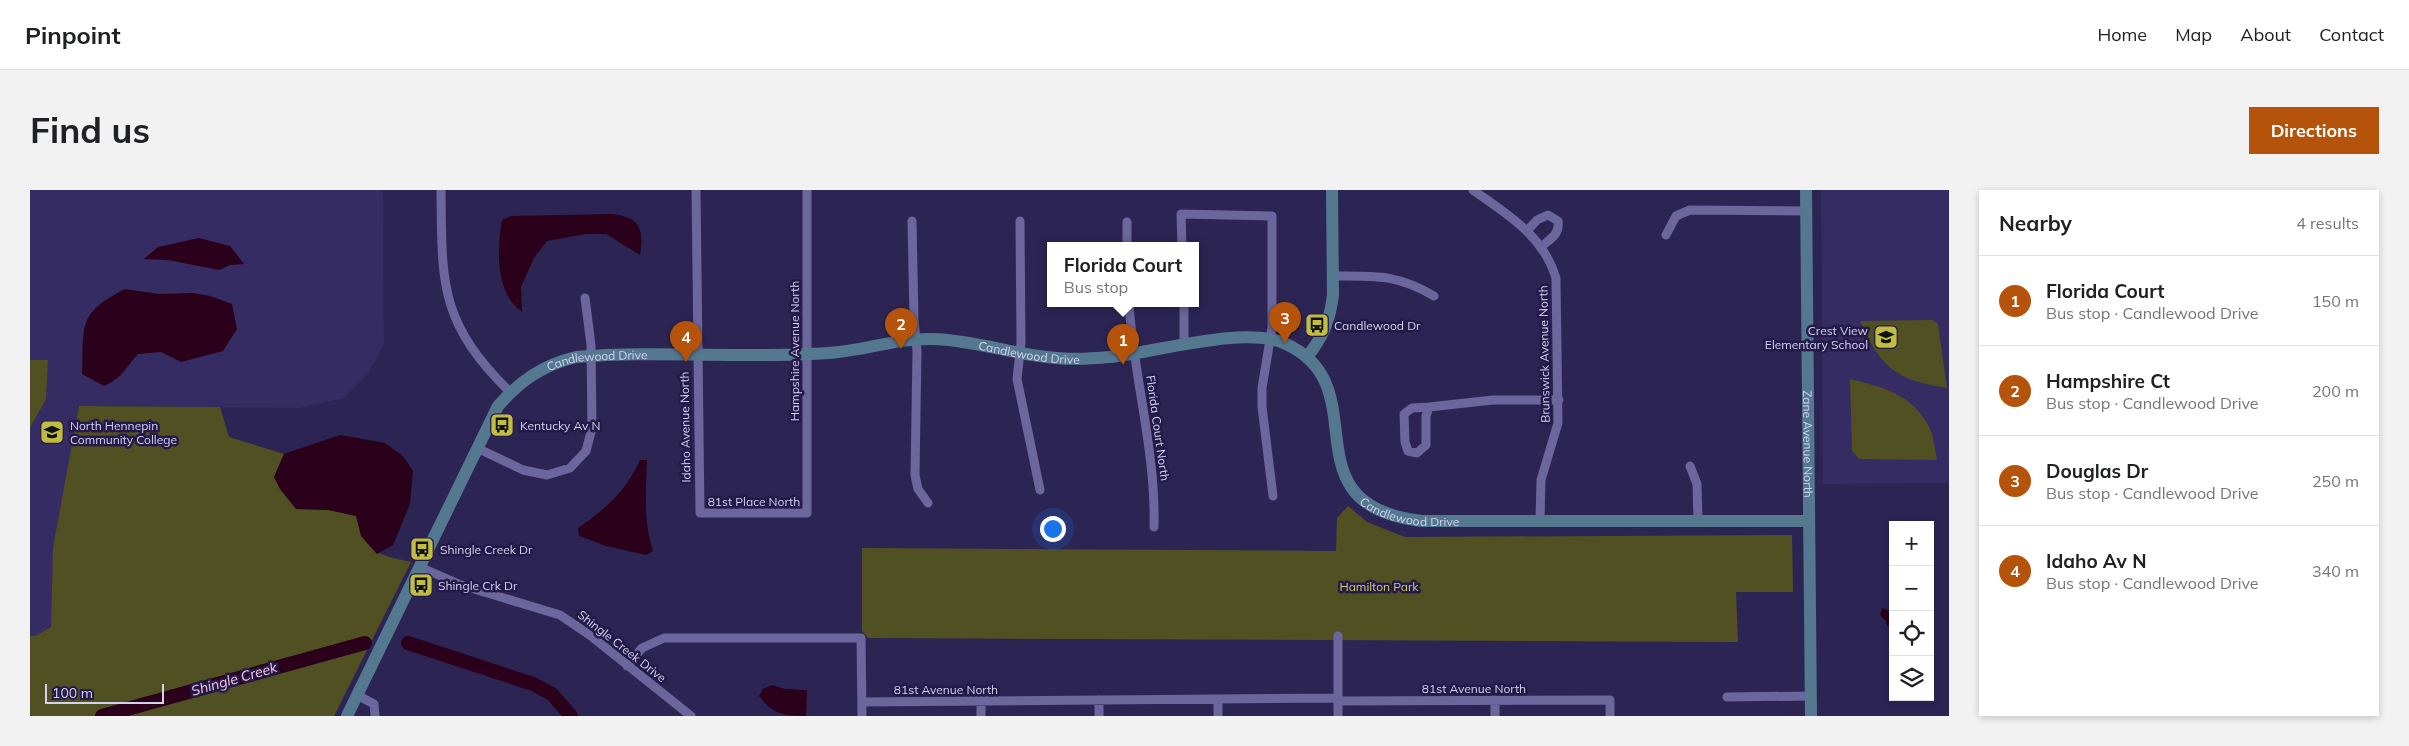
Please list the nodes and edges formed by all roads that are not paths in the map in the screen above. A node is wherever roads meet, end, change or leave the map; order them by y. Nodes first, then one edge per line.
1 (441, 190) edge
2 (696, 190) edge
3 (806, 190) edge
4 (1332, 190) edge
5 (1473, 190) edge
6 (1806, 190) edge
7 (1806, 211) junction
8 (912, 221) dead end
9 (1020, 221) dead end
10 (1127, 222) dead end
11 (1527, 231) junction
12 (1666, 235) dead end
13 (1127, 242) edge
14 (1182, 242) edge
15 (1542, 246) junction
16 (1333, 276) junction
17 (1434, 296) dead end
18 (585, 298) dead end
19 (1128, 307) edge
20 (1184, 307) edge
21 (1271, 338) junction
22 (916, 339) junction
23 (1184, 346) junction
24 (1020, 353) junction
25 (806, 354) junction
26 (1134, 354) junction
27 (696, 355) junction
28 (592, 356) junction
29 (1307, 357) junction
30 (510, 392) junction
31 (1559, 400) junction
32 (1429, 407) junction
33 (477, 448) junction
34 (1690, 466) dead end
35 (1040, 490) dead end
36 (1273, 496) dead end
37 (928, 503) dead end
38 (700, 513) joint
39 (807, 513) joint
40 (1540, 521) junction
41 (1698, 521) junction
42 (1809, 521) junction
43 (1154, 527) dead end
44 (420, 566) junction
45 (1338, 636) dead end
46 (627, 666) junction
47 (357, 695) junction
48 (1811, 696) junction
49 (1727, 697) dead end
50 (1218, 699) junction
51 (1099, 700) junction
52 (1338, 700) junction
53 (1495, 700) junction
54 (981, 701) junction
55 (862, 702) junction
56 (347, 716) edge
57 (375, 716) edge
58 (691, 716) edge
59 (862, 716) edge
60 (981, 716) edge
61 (1099, 716) edge
62 (1218, 716) edge
63 (1338, 716) edge
64 (1495, 716) edge
65 (1610, 716) edge
66 (1811, 716) edge

1 - 30 street
2 - 27 street, Idaho Avenue North
3 - 25 street, Hampshire Avenue North
4 - 16 street
5 - 11 street, Brunswick Avenue North
6 - 7 street, Zane Avenue North
7 - 12 street
7 - 42 street, Zane Avenue North
8 - 22 street
9 - 24 street
10 - 13 street
11 - 15 street, Brunswick Avenue North
11 - 15 street
14 - 21 street
15 - 31 street, Brunswick Avenue North
16 - 17 street
16 - 29 street
18 - 28 street
19 - 26 street, Florida Court North
20 - 23 street
21 - 23 street, Candlewood Drive
21 - 29 street, Candlewood Drive
21 - 36 street
22 - 24 street, Candlewood Drive
22 - 25 street, Candlewood Drive
22 - 37 street
23 - 26 street, Candlewood Drive
24 - 26 street, Candlewood Drive
24 - 35 street
25 - 27 street, Candlewood Drive
25 - 39 street, Hampshire Avenue North
26 - 43 street, Florida Court North
27 - 28 street, Candlewood Drive
27 - 38 street, Idaho Avenue North
28 - 30 street, Candlewood Drive
28 - 33 street
29 - 40 street, Candlewood Drive
30 - 33 street, Candlewood Drive
31 - 32 street
31 - 40 street, Brunswick Avenue North
32 - 32 street
33 - 44 street, Candlewood Drive
34 - 41 street
38 - 39 street, 81st Place North
40 - 41 street, Candlewood Drive
41 - 42 street, Candlewood Drive
42 - 48 street, Zane Avenue North
44 - 46 street, Shingle Creek Drive
44 - 47 street, Candlewood Drive
45 - 52 street
46 - 55 street
46 - 58 street, Shingle Creek Drive
47 - 56 street, Candlewood Drive
47 - 57 street
48 - 49 street
48 - 66 street, Zane Avenue North
50 - 51 street, 81st Avenue North
50 - 52 street, 81st Avenue North
50 - 62 street
51 - 54 street, 81st Avenue North
51 - 61 street
52 - 53 street, 81st Avenue North
52 - 63 street
53 - 64 street
53 - 65 street, 81st Avenue North
54 - 55 street, 81st Avenue North
54 - 60 street
55 - 59 street

